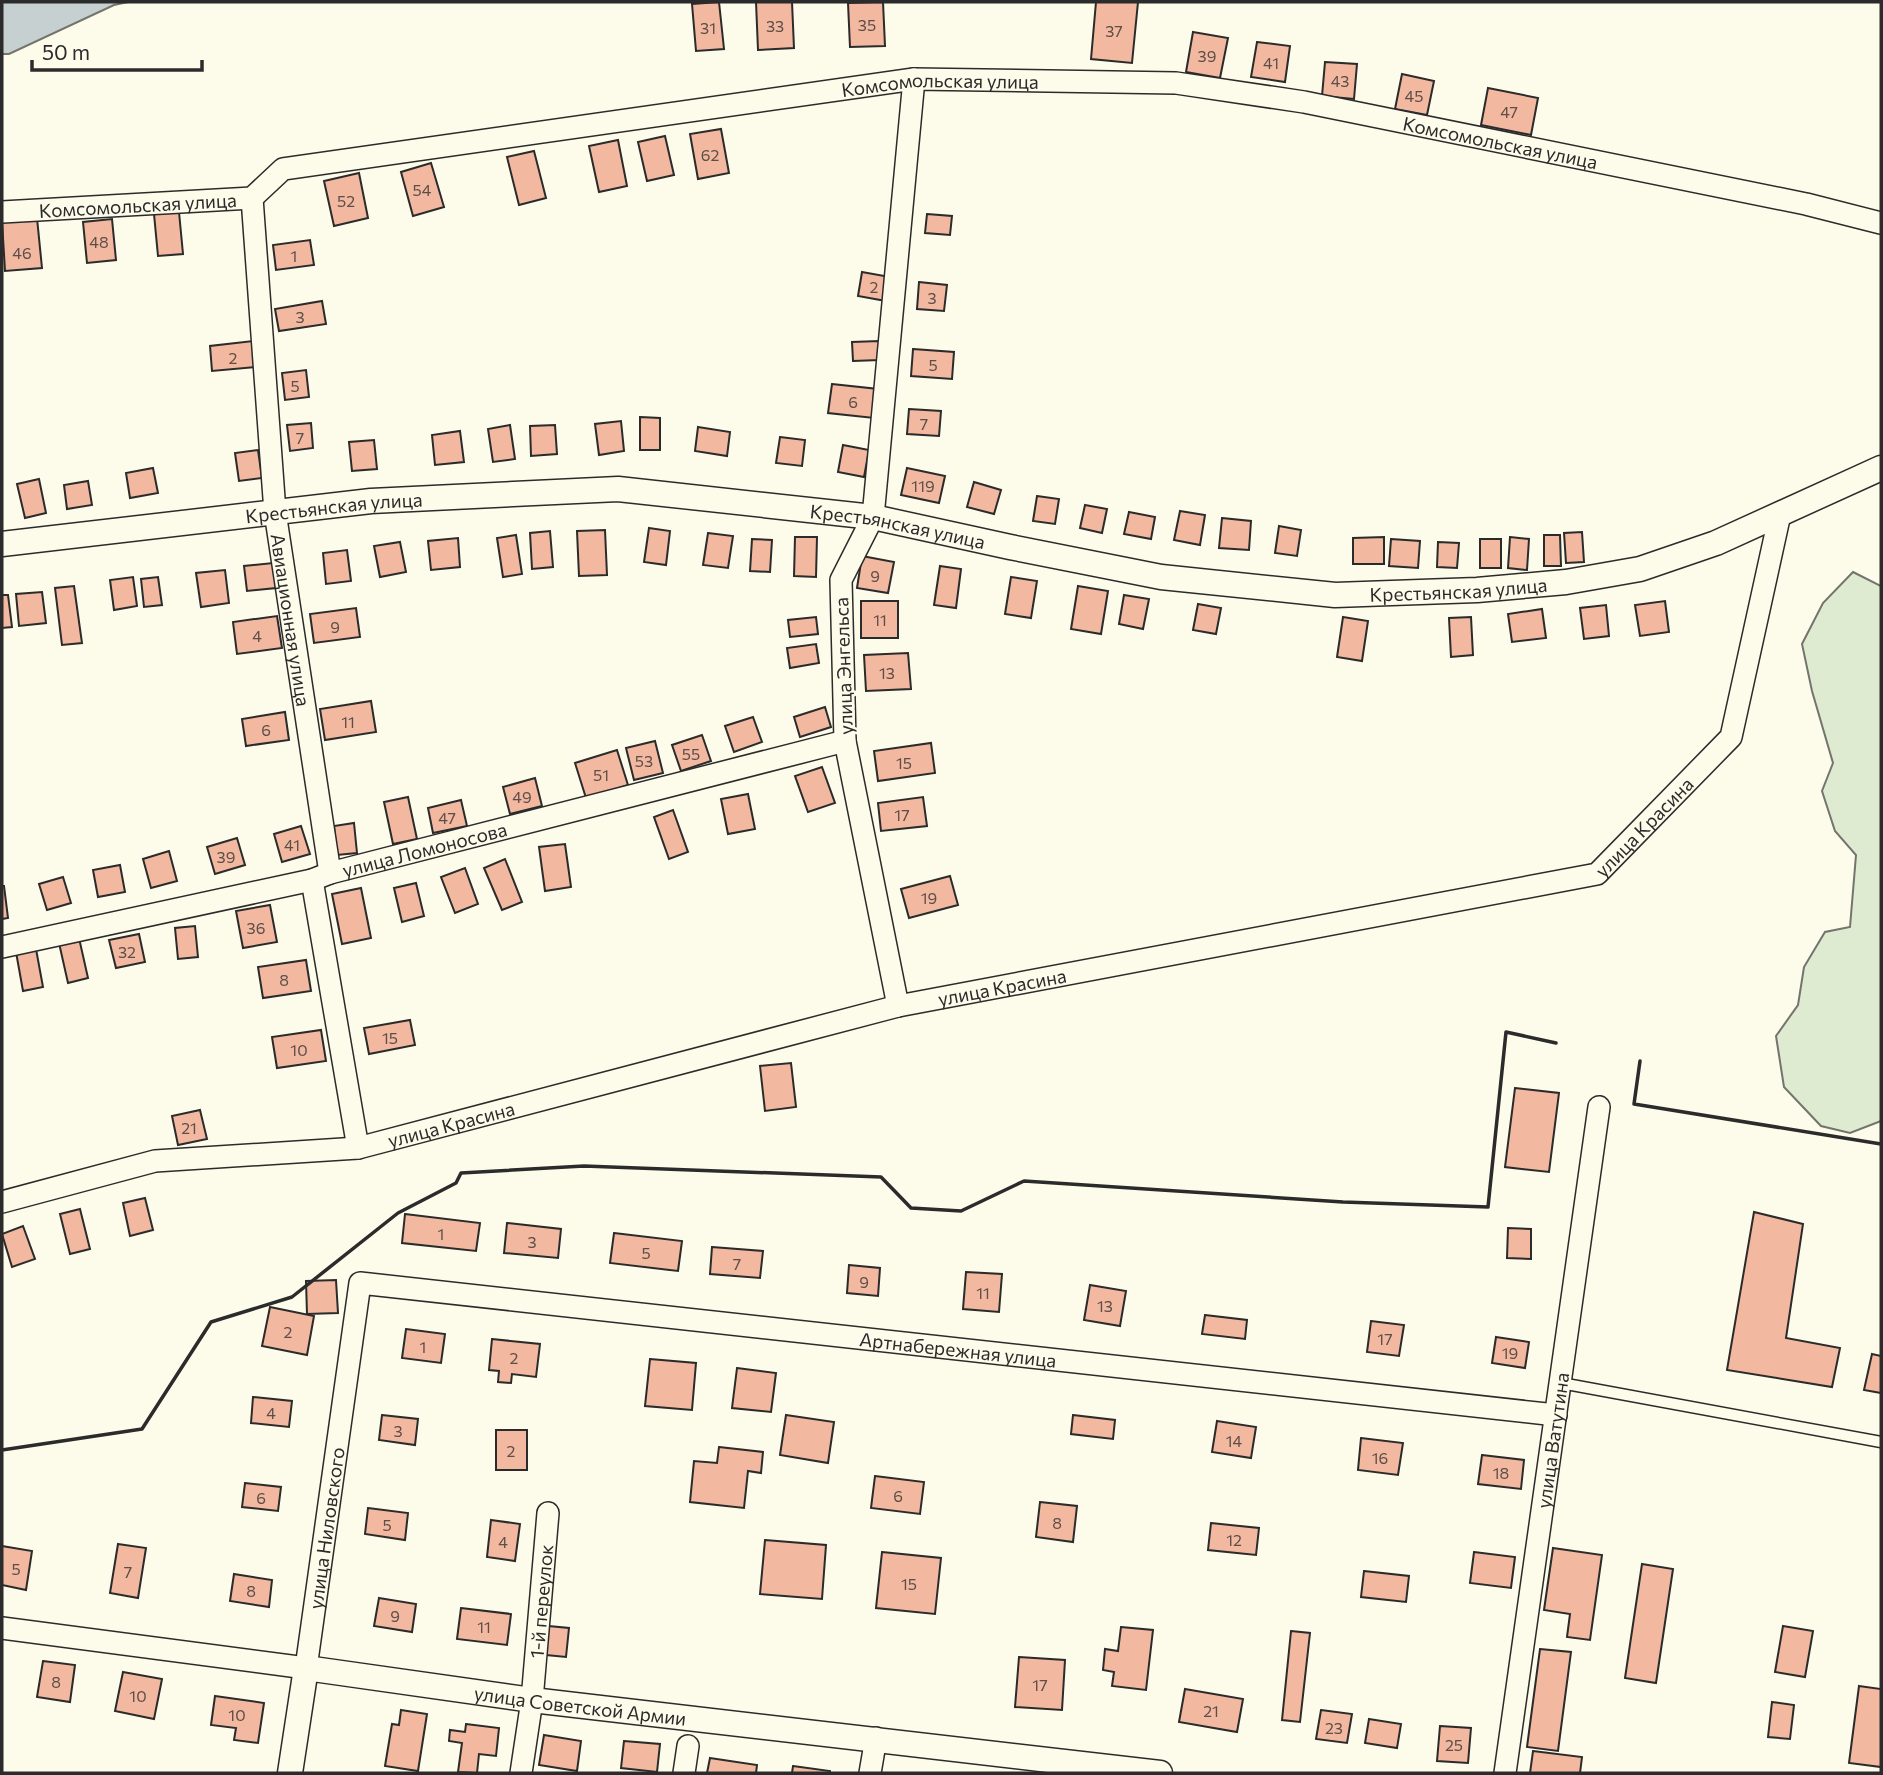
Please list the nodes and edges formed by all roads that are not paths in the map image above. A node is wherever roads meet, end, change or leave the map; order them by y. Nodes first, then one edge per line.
1 (914, 79) junction
2 (252, 198) junction
3 (2, 212) edge
4 (1881, 223) edge
5 (1881, 468) edge
6 (275, 512) junction
7 (1780, 514) junction
8 (873, 517) junction
9 (2, 544) edge
10 (845, 741) junction
11 (321, 877) junction
12 (2, 947) edge
13 (898, 1006) junction
14 (1599, 1107) dead end
15 (358, 1148) junction
16 (2, 1202) edge
17 (360, 1283) joint
18 (1561, 1383) junction
19 (1556, 1415) junction
20 (1881, 1442) edge
21 (548, 1513) dead end
22 (2, 1628) edge
23 (306, 1668) junction
24 (532, 1700) junction
25 (876, 1738) junction
26 (688, 1746) dead end
27 (290, 1773) edge
28 (521, 1773) edge
29 (684, 1773) edge
30 (870, 1773) edge
31 (1160, 1773) edge
32 (1505, 1773) edge

1 - 2 street, Комсомольская улица
1 - 4 street, Комсомольская улица
1 - 8 street, улица Энгельса
2 - 3 street, Комсомольская улица
2 - 6 street, Авиационная улица
5 - 7 street, Крестьянская улица
6 - 8 street, Крестьянская улица
6 - 9 street, Крестьянская улица
6 - 11 street, Авиационная улица
7 - 8 street, Крестьянская улица
7 - 13 street, улица Красина
8 - 10 street, улица Энгельса
10 - 11 street, улица Ломоносова
10 - 13 street, улица Энгельса
11 - 12 street, улица Ломоносова
11 - 15 street, Авиационная улица
13 - 15 street, улица Красина
14 - 18 street, улица Ватутина
15 - 16 street, улица Красина
17 - 19 street, Артнабережная улица
17 - 23 street, улица Ниловского
18 - 19 street, улица Ватутина
18 - 20 lane
19 - 32 street, улица Ватутина
21 - 24 street, 1-й переулок
22 - 23 street, улица Советской Армии
23 - 24 street, улица Советской Армии
23 - 27 street, улица Ниловского
24 - 25 street, улица Советской Армии
24 - 28 street, 1-й переулок
25 - 30 street
25 - 31 street, улица Советской Армии
26 - 29 street

